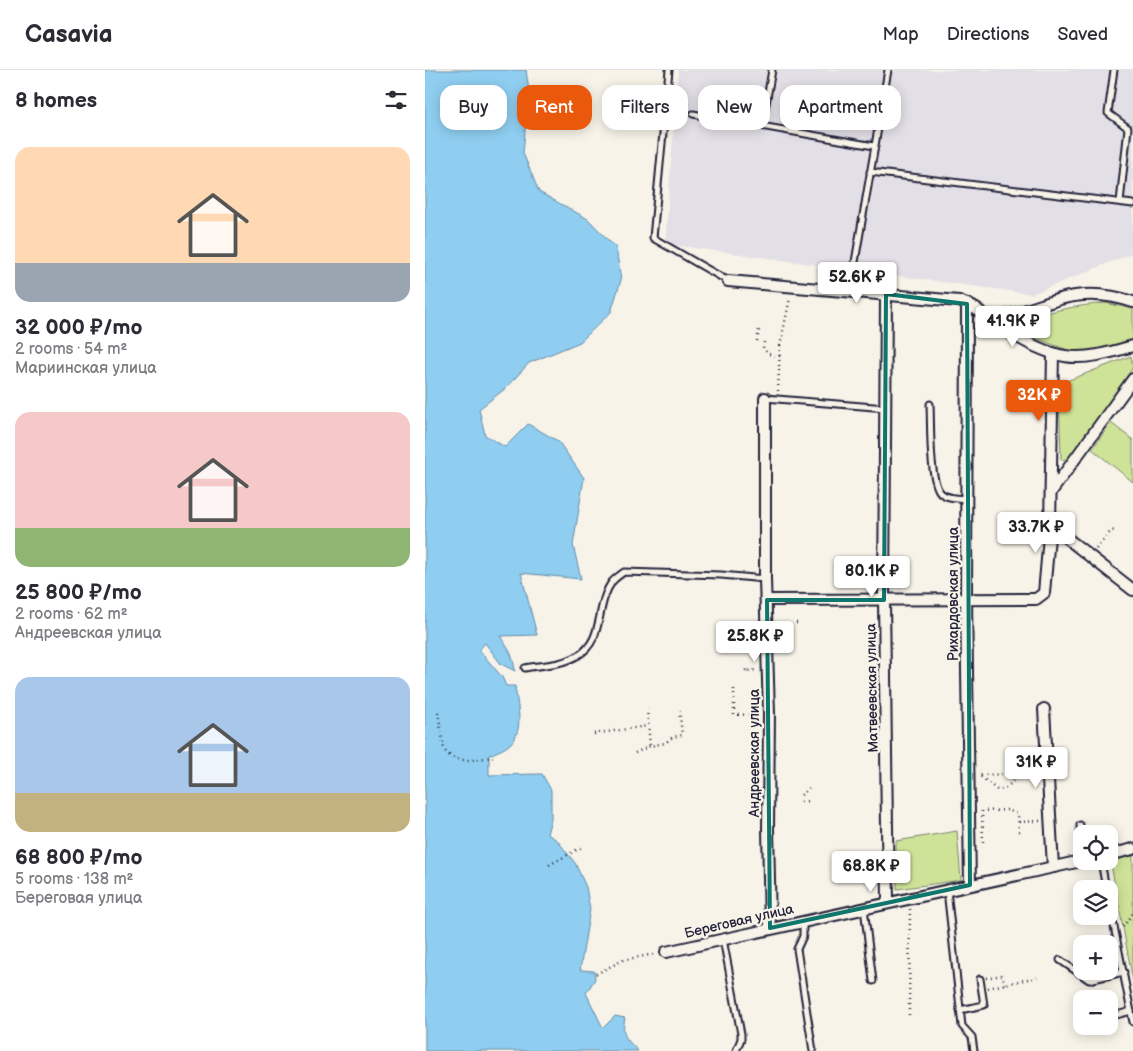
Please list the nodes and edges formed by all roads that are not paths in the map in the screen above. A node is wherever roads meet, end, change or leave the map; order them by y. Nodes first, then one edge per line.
1 (669, 70) edge
2 (772, 70) edge
3 (888, 70) edge
4 (1114, 70) edge
5 (769, 85) edge
6 (693, 114) dead end
7 (698, 115) edge
8 (770, 127) edge
9 (874, 146) junction
10 (870, 172) junction
11 (1120, 202) junction
12 (1133, 204) edge
13 (728, 281) joint
14 (850, 291) junction
15 (886, 294) junction
16 (1133, 302) edge
17 (967, 304) junction
18 (989, 318) junction
19 (1133, 346) edge
20 (1053, 353) junction
21 (1133, 379) edge
22 (765, 398) joint
23 (930, 404) dead end
24 (886, 408) junction
25 (1051, 492) junction
26 (966, 498) junction
27 (1050, 525) junction
28 (765, 579) junction
29 (1133, 590) edge
30 (966, 599) junction
31 (767, 600) junction
32 (884, 600) junction
33 (525, 668) dead end
34 (1044, 709) dead end
35 (1133, 849) edge
36 (1118, 853) edge
37 (1073, 863) edge
38 (1053, 867) junction
39 (970, 885) junction
40 (947, 890) junction
41 (888, 902) junction
42 (864, 908) junction
43 (803, 921) junction
44 (1114, 925) edge
45 (770, 928) junction
46 (723, 938) junction
47 (666, 952) road end
48 (1060, 960) dead end
49 (1124, 972) junction
50 (980, 980) road end
51 (873, 981) dead end
52 (960, 1010) junction
53 (1131, 1011) junction
54 (1118, 1015) edge
55 (1133, 1022) edge
56 (736, 1051) edge
57 (813, 1051) edge
58 (974, 1051) edge

1 - 13 lane
2 - 5 lane
3 - 9 lane
4 - 11 lane
6 - 7 lane
8 - 9 lane
9 - 10 lane
10 - 11 lane
10 - 14 lane
11 - 12 lane
13 - 14 street
14 - 15 street
15 - 17 street
15 - 24 street, Матвеевская улица
16 - 18 street
17 - 18 street
17 - 26 street, Рихардовская улица
18 - 20 street
19 - 20 street
20 - 25 street
21 - 25 street
22 - 24 lane
22 - 28 street, Андреевская улица
23 - 26 lane
24 - 32 street, Матвеевская улица
25 - 27 street
26 - 30 street, Рихардовская улица
27 - 29 street
27 - 30 street
28 - 31 street, Андреевская улица
28 - 33 lane
30 - 32 street
30 - 39 street, Рихардовская улица
31 - 32 street
31 - 45 street, Андреевская улица
32 - 41 street, Матвеевская улица
34 - 38 street
35 - 36 street
37 - 38 street, Береговая улица
38 - 39 street, Береговая улица
39 - 40 street, Береговая улица
40 - 41 street, Береговая улица
40 - 52 lane
41 - 42 street, Береговая улица
42 - 43 street, Береговая улица
42 - 51 lane
43 - 45 street, Береговая улица
43 - 57 lane
44 - 49 lane
45 - 46 street, Береговая улица
46 - 47 street, Береговая улица
46 - 56 lane
48 - 49 lane
49 - 53 lane
50 - 52 lane
52 - 58 lane
53 - 54 lane
53 - 55 lane

